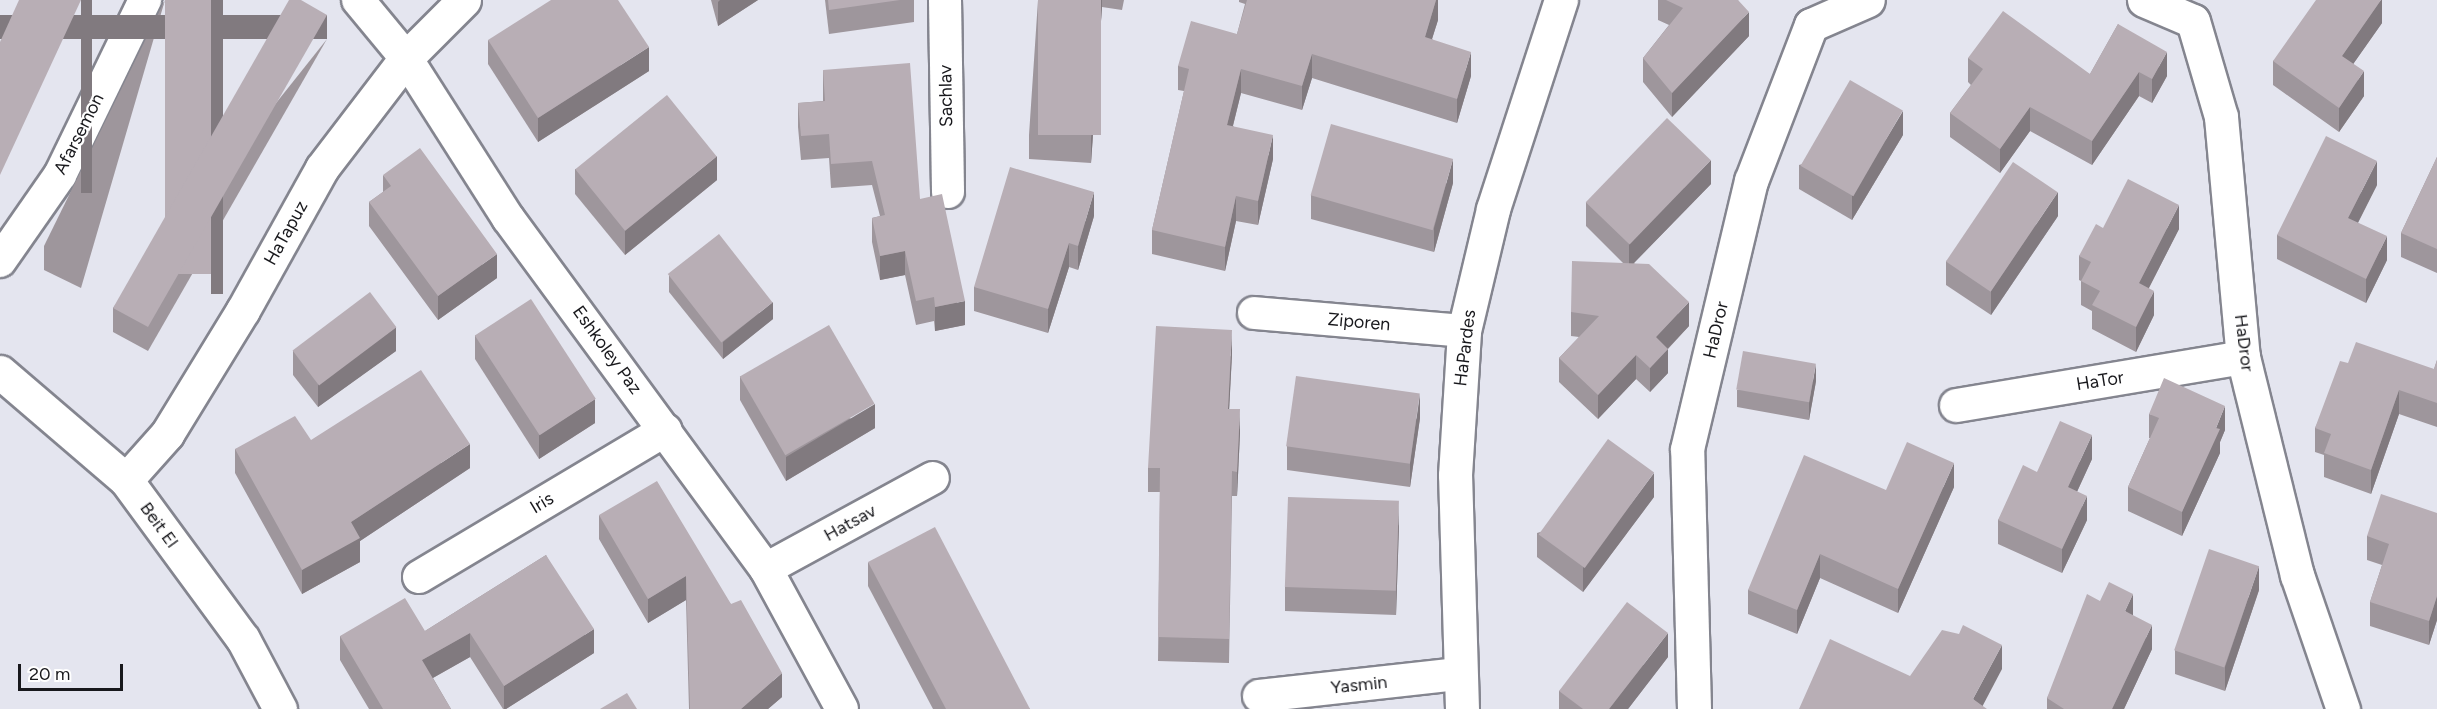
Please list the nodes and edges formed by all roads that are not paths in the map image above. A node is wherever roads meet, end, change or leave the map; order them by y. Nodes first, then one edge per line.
1 (145, 0) edge
2 (358, 0) edge
3 (464, 0) edge
4 (945, 0) edge
5 (1868, 0) edge
6 (2144, 0) edge
7 (1558, 1) edge
8 (406, 58) junction
9 (948, 192) dead end
10 (0, 261) edge
11 (1254, 313) dead end
12 (1464, 331) junction
13 (2243, 357) junction
14 (0, 372) edge
15 (1956, 405) dead end
16 (666, 430) junction
17 (933, 478) dead end
18 (126, 480) junction
19 (766, 569) junction
20 (419, 577) dead end
21 (1459, 674) junction
22 (1259, 696) dead end
23 (2338, 708) edge
24 (280, 709) edge
25 (842, 709) edge
26 (1462, 709) edge
27 (1694, 709) edge

1 - 10 street, Afarsemon
2 - 8 street, Eshkoley Paz
3 - 8 street, HaTapuz
4 - 9 street, Sachlav
5 - 27 street, HaDror
6 - 13 street, HaDror
7 - 12 street, HaPardes
8 - 16 street, Eshkoley Paz
8 - 18 street, HaTapuz
11 - 12 street, Ziporen
12 - 21 street, HaPardes
13 - 15 street, HaTor
13 - 23 street, HaDror
14 - 18 street, Beit El
16 - 19 street, Eshkoley Paz
16 - 20 street, Iris
17 - 19 street, Hatsav
18 - 24 street, Beit El
19 - 25 street, Eshkoley Paz
21 - 22 street, Yasmin
21 - 26 street, HaPardes

